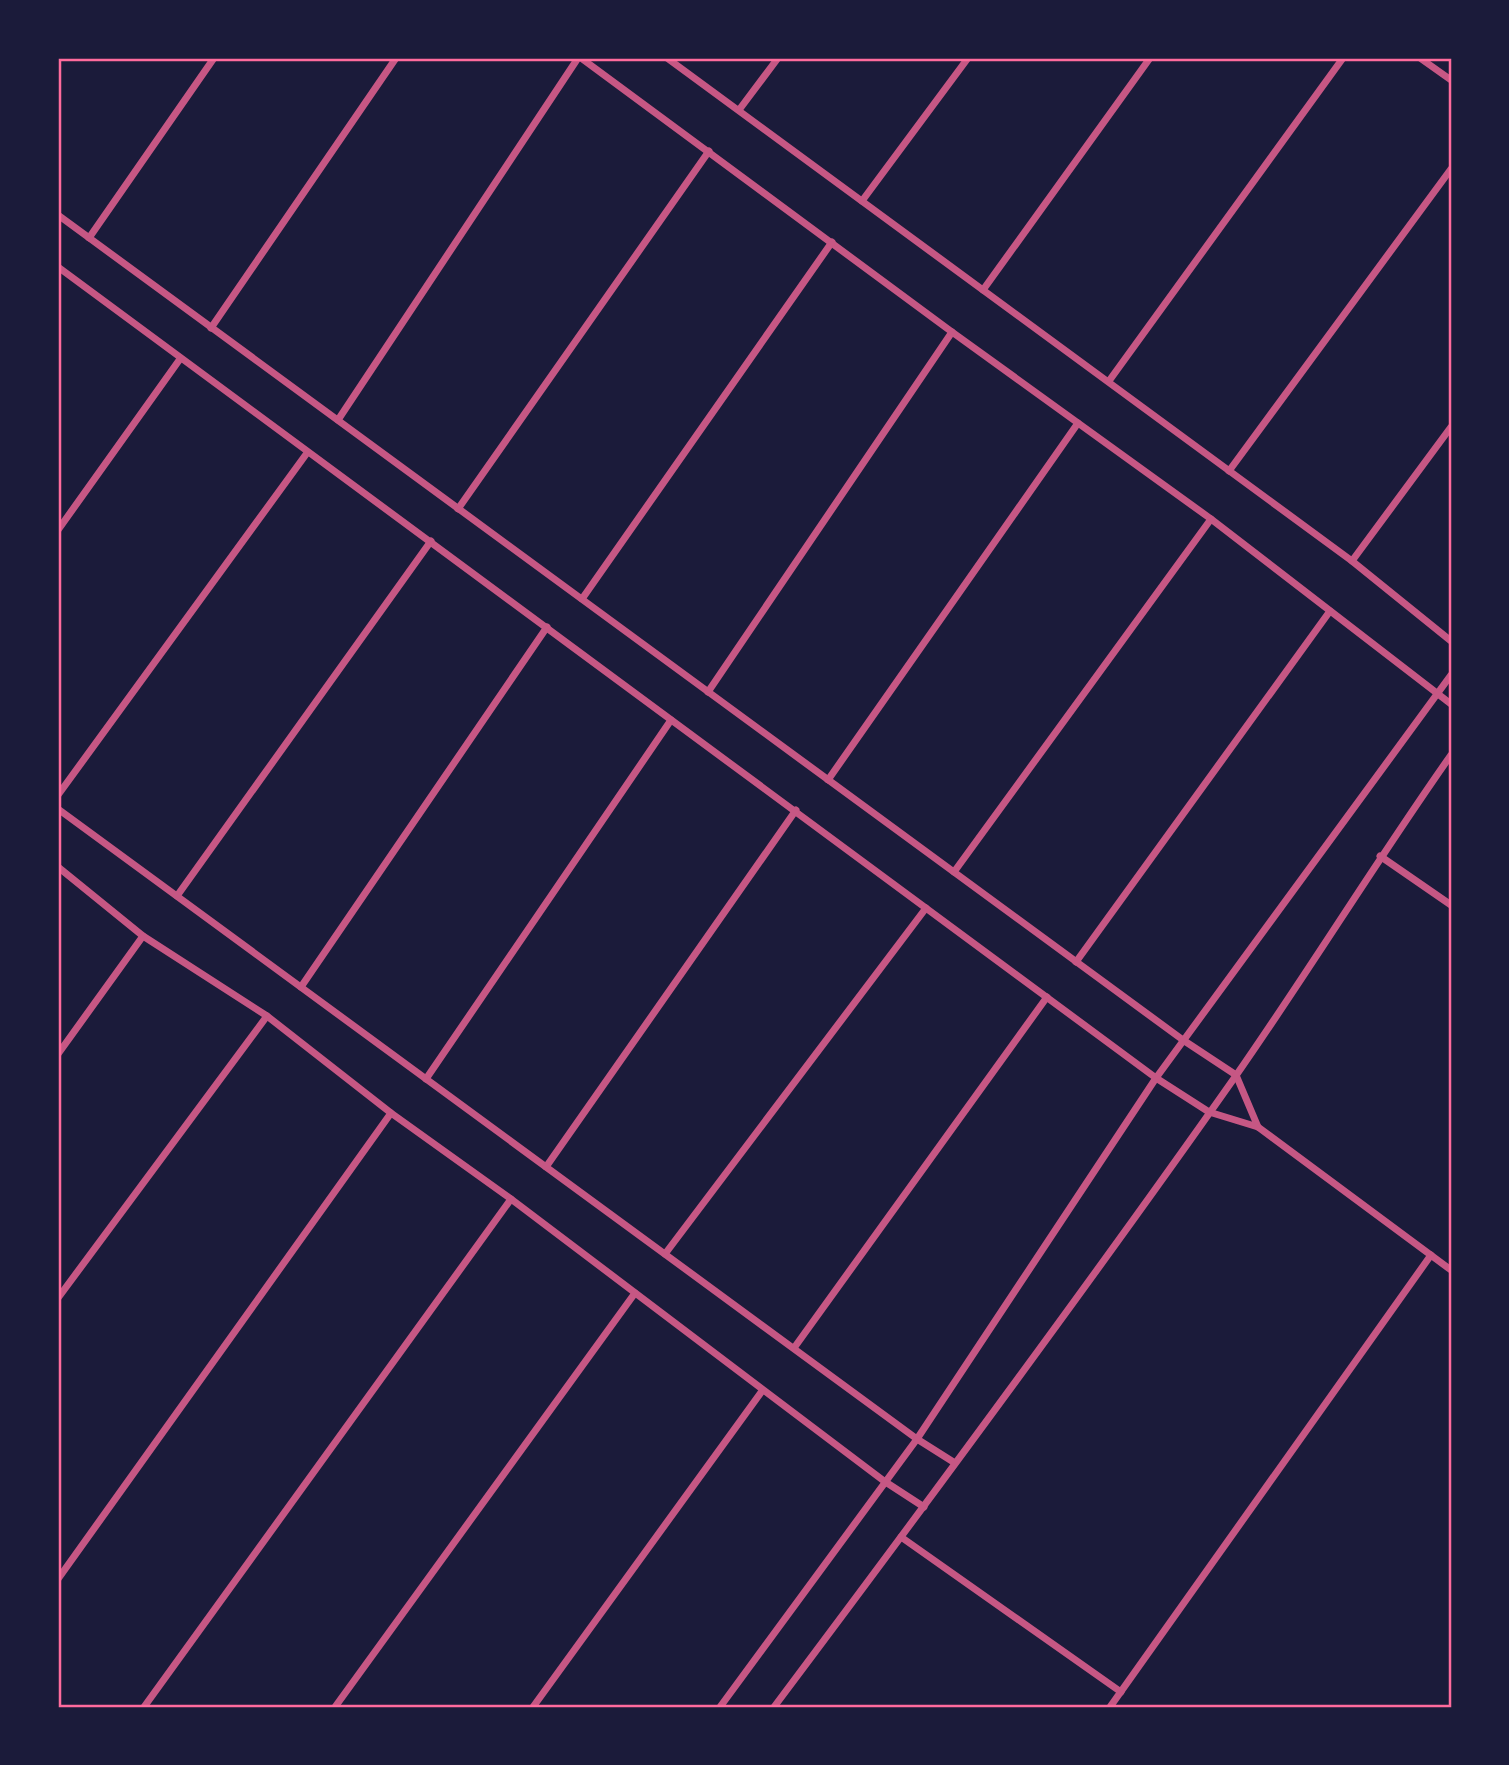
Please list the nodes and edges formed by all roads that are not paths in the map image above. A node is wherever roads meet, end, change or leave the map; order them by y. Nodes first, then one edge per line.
1 (214, 58) edge
2 (396, 58) edge
3 (579, 58) edge
4 (667, 58) edge
5 (778, 58) edge
6 (968, 58) edge
7 (1150, 58) edge
8 (1343, 58) edge
9 (1420, 58) edge
10 (1451, 80) edge
11 (738, 110) junction
12 (709, 151) junction
13 (1451, 169) edge
14 (862, 201) junction
15 (58, 215) edge
16 (89, 238) junction
17 (832, 242) junction
18 (58, 267) edge
19 (983, 290) junction
20 (211, 328) junction
21 (951, 332) junction
22 (180, 359) junction
23 (1109, 381) junction
24 (338, 420) junction
25 (1078, 423) junction
26 (1451, 427) edge
27 (307, 453) junction
28 (1229, 471) junction
29 (458, 509) junction
30 (1211, 519) junction
31 (58, 530) edge
32 (431, 541) junction
33 (1352, 561) junction
34 (582, 599) junction
35 (1330, 611) junction
36 (547, 627) junction
37 (1451, 641) edge
38 (1451, 675) edge
39 (708, 692) junction
40 (1437, 693) junction
41 (1451, 705) edge
42 (671, 720) junction
43 (1451, 755) edge
44 (828, 780) junction
45 (58, 795) edge
46 (58, 809) edge
47 (796, 810) junction
48 (1380, 856) junction
49 (58, 867) edge
50 (954, 872) junction
51 (177, 896) junction
52 (1451, 905) edge
53 (926, 908) junction
54 (143, 936) junction
55 (1076, 962) junction
56 (300, 987) junction
57 (1046, 997) junction
58 (267, 1016) junction
59 (1183, 1040) junction
60 (58, 1054) edge
61 (1236, 1075) junction
62 (1156, 1078) junction
63 (426, 1079) junction
64 (1209, 1112) junction
65 (391, 1113) junction
66 (1258, 1127) junction
67 (546, 1167) junction
68 (511, 1199) junction
69 (665, 1254) junction
70 (1431, 1255) junction
71 (1451, 1270) edge
72 (635, 1293) junction
73 (58, 1298) edge
74 (794, 1348) junction
75 (762, 1391) junction
76 (917, 1439) junction
77 (955, 1463) junction
78 (884, 1481) junction
79 (924, 1507) junction
80 (901, 1537) junction
81 (58, 1578) edge
82 (1121, 1692) junction
83 (144, 1707) edge
84 (335, 1707) edge
85 (533, 1707) edge
86 (720, 1707) edge
87 (774, 1707) edge
88 (1110, 1707) edge

1 - 16 street
2 - 20 street
3 - 12 street
3 - 24 street
4 - 11 street
5 - 11 street
6 - 14 street
7 - 19 street
8 - 23 street
9 - 10 street
11 - 14 street
12 - 17 street
12 - 29 street
13 - 28 street
14 - 19 street
15 - 16 street
16 - 20 street
17 - 21 street
17 - 34 street
18 - 22 street
19 - 23 street
20 - 24 street
21 - 25 street
21 - 39 street
22 - 27 street
22 - 31 street
23 - 28 street
24 - 29 street
25 - 30 street
25 - 44 street
26 - 33 street
27 - 32 street
27 - 45 street
28 - 33 street
29 - 34 street
30 - 35 street
30 - 50 street
32 - 36 street
32 - 51 street
33 - 37 street
34 - 39 street
35 - 40 street
35 - 55 street
36 - 42 street
36 - 56 street
38 - 40 street
39 - 44 street
40 - 41 street
40 - 59 street
42 - 47 street
42 - 63 street
43 - 48 street
44 - 50 street
46 - 51 street
47 - 53 street
47 - 67 street
48 - 52 street
48 - 61 street
49 - 54 street
50 - 55 street
51 - 56 street
53 - 57 street
53 - 69 street
54 - 58 street
54 - 60 street
55 - 59 street
56 - 63 street
57 - 62 street
57 - 74 street
58 - 65 street
58 - 73 street
59 - 61 street
59 - 62 street
61 - 64 street
61 - 66 street
62 - 64 street
62 - 76 street
63 - 67 street
64 - 66 street
64 - 77 street
65 - 68 street
65 - 81 street
66 - 70 street
67 - 69 street
68 - 72 street
68 - 83 street
69 - 74 street
70 - 71 street
70 - 82 street
72 - 75 street
72 - 84 street
74 - 76 street
75 - 78 street
75 - 85 street
76 - 77 street
76 - 78 street
77 - 79 street
78 - 79 street
78 - 86 street
79 - 80 street
80 - 82 street
80 - 87 street
82 - 88 street

